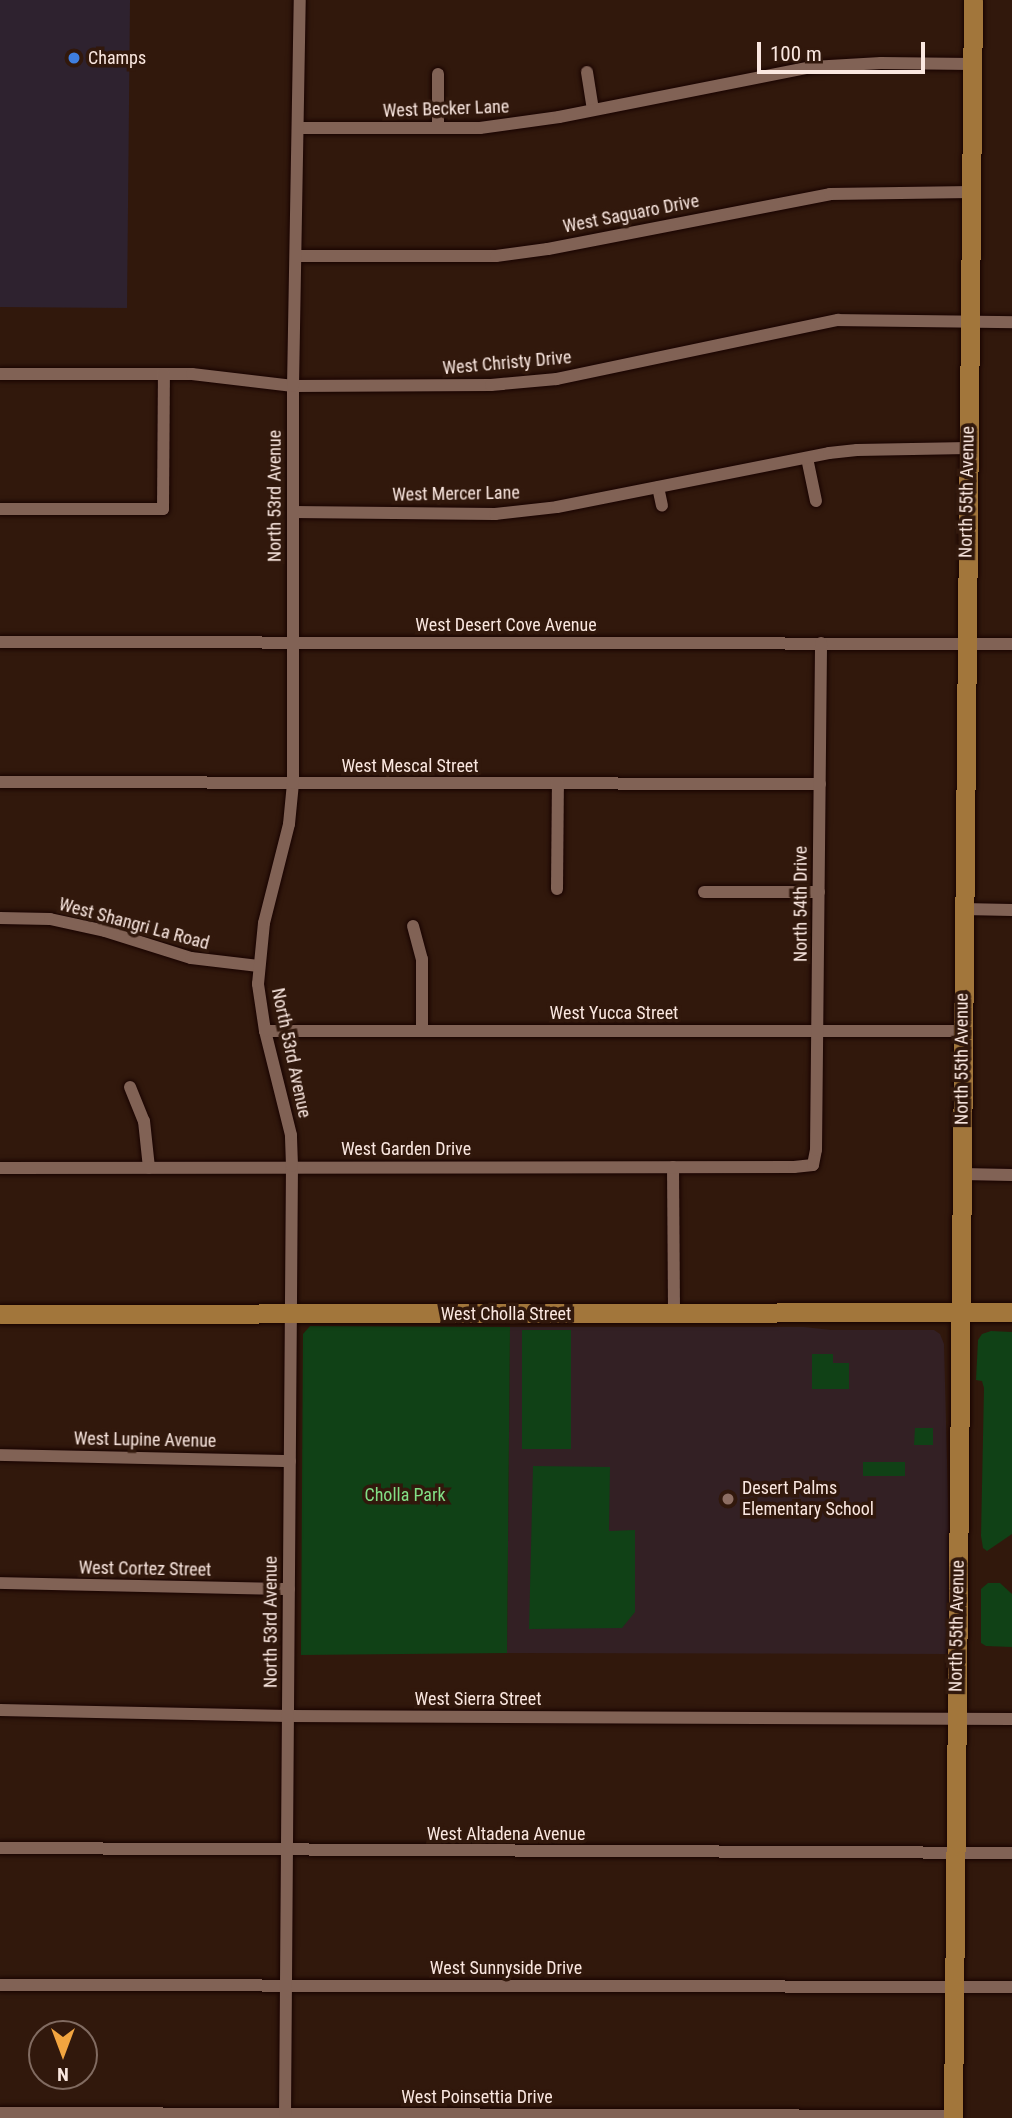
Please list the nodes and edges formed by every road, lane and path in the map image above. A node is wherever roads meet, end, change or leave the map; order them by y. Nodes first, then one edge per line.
1 (300, 0) edge
2 (973, 0) edge
3 (972, 64) junction
4 (734, 65) dead end
5 (587, 72) dead end
6 (438, 74) dead end
7 (736, 80) junction
8 (593, 109) junction
9 (298, 128) junction
10 (438, 128) junction
11 (971, 192) junction
12 (296, 257) junction
13 (970, 320) junction
14 (1012, 322) edge
15 (0, 374) edge
16 (164, 374) junction
17 (293, 386) junction
18 (968, 449) junction
19 (807, 458) junction
20 (658, 487) junction
21 (816, 501) dead end
22 (663, 506) dead end
23 (0, 509) edge
24 (293, 512) junction
25 (0, 642) edge
26 (292, 643) junction
27 (821, 643) junction
28 (965, 644) junction
29 (1012, 644) edge
30 (0, 782) edge
31 (293, 783) junction
32 (558, 784) junction
33 (820, 784) junction
34 (557, 889) dead end
35 (704, 892) dead end
36 (819, 892) junction
37 (963, 909) junction
38 (1012, 910) edge
39 (0, 918) edge
40 (413, 926) dead end
41 (259, 966) junction
42 (422, 1030) junction
43 (818, 1030) junction
44 (265, 1031) junction
45 (962, 1031) junction
46 (130, 1087) dead end
47 (813, 1165) joint
48 (292, 1166) junction
49 (673, 1167) junction
50 (0, 1168) edge
51 (149, 1168) junction
52 (961, 1174) junction
53 (1012, 1175) edge
54 (959, 1312) junction
55 (1012, 1312) edge
56 (0, 1314) edge
57 (291, 1314) junction
58 (674, 1314) junction
59 (0, 1455) edge
60 (290, 1461) junction
61 (0, 1583) edge
62 (289, 1589) junction
63 (0, 1710) edge
64 (288, 1716) junction
65 (957, 1718) junction
66 (1012, 1719) edge
67 (0, 1847) edge
68 (287, 1851) junction
69 (955, 1853) junction
70 (1012, 1853) edge
71 (0, 1985) edge
72 (285, 1985) junction
73 (954, 1987) junction
74 (1012, 1987) edge
75 (0, 2113) edge
76 (70, 2116) edge
77 (285, 2116) edge
78 (953, 2117) edge

1 - 9 street, North 53rd Avenue
2 - 3 street, North 55th Avenue
3 - 7 street, West Becker Lane
3 - 11 street, North 55th Avenue
4 - 7 street
5 - 8 street
6 - 10 street
7 - 8 street, West Becker Lane
8 - 10 street, West Becker Lane
9 - 10 street, West Becker Lane
9 - 12 street, North 53rd Avenue
11 - 12 street, West Saguaro Drive
11 - 13 street, North 55th Avenue
12 - 17 street, North 53rd Avenue
13 - 14 street, West Christy Drive
13 - 17 street, West Christy Drive
13 - 18 street, North 55th Avenue
15 - 16 street, West Christy Drive
16 - 17 street, West Christy Drive
16 - 23 street
17 - 24 street, North 53rd Avenue
18 - 19 street, West Mercer Lane
18 - 28 street, North 55th Avenue
19 - 20 street, West Mercer Lane
19 - 21 street
20 - 22 street
20 - 24 street, West Mercer Lane
24 - 26 street, North 53rd Avenue
25 - 26 street, West Desert Cove Avenue
26 - 27 street, West Desert Cove Avenue
26 - 31 street, North 53rd Avenue
27 - 28 street, West Desert Cove Avenue
27 - 33 street, North 54th Drive
28 - 29 street, West Desert Cove Avenue
28 - 37 street, North 55th Avenue
30 - 31 street, West Mescal Street
31 - 32 street, West Mescal Street
31 - 41 street, North 53rd Avenue
32 - 33 street, West Mescal Street
32 - 34 street
33 - 36 street, North 54th Drive
35 - 36 street
36 - 43 street, North 54th Drive
37 - 38 street
37 - 45 street, North 55th Avenue
39 - 41 street, West Shangri La Road
40 - 42 street
41 - 44 street, North 53rd Avenue
42 - 43 street, West Yucca Street
42 - 44 street, West Yucca Street
43 - 45 street, West Yucca Street
43 - 47 street, North 54th Drive
44 - 48 street, North 53rd Avenue
45 - 52 street, North 55th Avenue
46 - 51 street
47 - 49 street, West Garden Drive
48 - 49 street, West Garden Drive
48 - 51 street, West Garden Drive
48 - 57 street, North 53rd Avenue
49 - 58 street
50 - 51 street, West Garden Drive
52 - 53 street
52 - 54 street, North 55th Avenue
54 - 55 street, West Cholla Street
54 - 58 street, West Cholla Street
54 - 65 street, North 55th Avenue
56 - 57 street, West Cholla Street
57 - 58 street, West Cholla Street
57 - 60 street, North 53rd Avenue
59 - 60 street, West Lupine Avenue
60 - 62 street, North 53rd Avenue
61 - 62 street, West Cortez Street
62 - 64 street, North 53rd Avenue
63 - 64 street, West Sierra Street
64 - 65 street, West Sierra Street
64 - 68 street, North 53rd Avenue
65 - 66 street
65 - 69 street, North 55th Avenue
67 - 68 street, West Altadena Avenue
68 - 69 street, West Altadena Avenue
68 - 72 street, North 53rd Avenue
69 - 70 street, West Altadena Avenue
69 - 73 street, North 55th Avenue
71 - 72 street, West Sunnyside Drive
72 - 73 street, West Sunnyside Drive
72 - 77 street, North 53rd Avenue
73 - 74 street, West Sunnyside Drive
73 - 78 street, North 55th Avenue
75 - 76 street, West Poinsettia Drive
76 - 77 street, West Poinsettia Drive
77 - 78 street, West Poinsettia Drive

